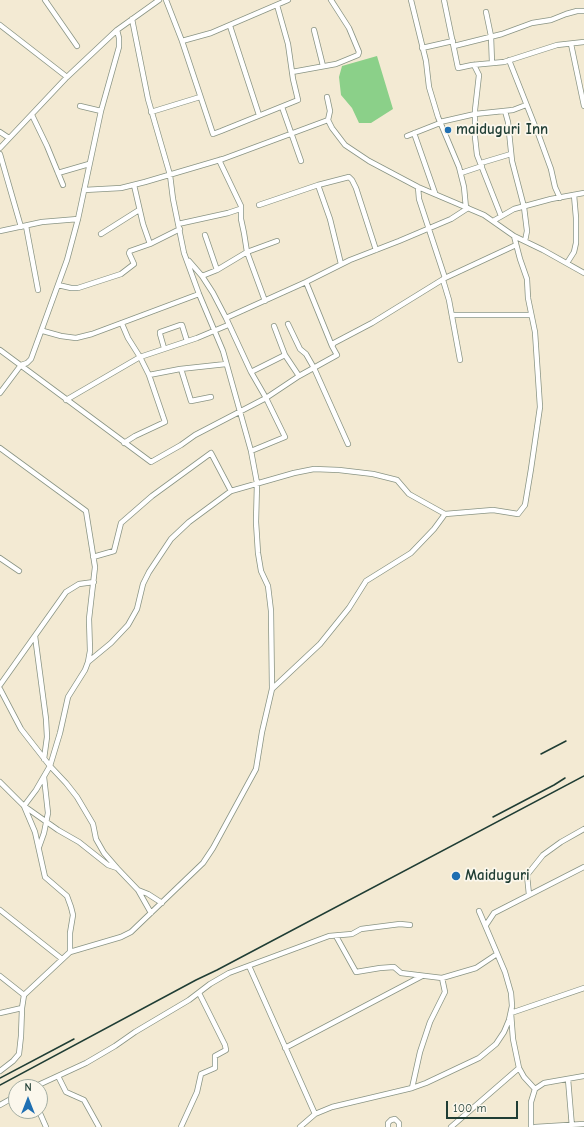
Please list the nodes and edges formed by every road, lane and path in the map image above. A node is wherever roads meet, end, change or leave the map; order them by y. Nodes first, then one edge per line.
1 (45, 0) edge
2 (159, 0) edge
3 (166, 0) edge
4 (288, 0) edge
5 (331, 0) edge
6 (411, 0) edge
7 (444, 0) edge
8 (277, 5) junction
9 (584, 10) edge
10 (486, 12) dead end
11 (132, 19) junction
12 (0, 25) edge
13 (230, 26) junction
14 (117, 30) junction
15 (314, 30) dead end
16 (491, 36) junction
17 (182, 41) junction
18 (584, 42) edge
19 (453, 43) junction
20 (571, 44) junction
21 (77, 46) dead end
22 (422, 48) junction
23 (509, 60) junction
24 (492, 63) junction
25 (474, 65) junction
26 (323, 66) junction
27 (292, 72) junction
28 (67, 77) junction
29 (200, 96) junction
30 (327, 97) dead end
31 (526, 105) junction
32 (80, 106) dead end
33 (584, 106) edge
34 (282, 107) junction
35 (101, 111) junction
36 (505, 111) junction
37 (151, 112) junction
38 (475, 114) junction
39 (32, 115) junction
40 (259, 115) junction
41 (328, 120) junction
42 (440, 123) junction
43 (0, 132) edge
44 (414, 133) junction
45 (291, 134) junction
46 (407, 136) dead end
47 (9, 138) junction
48 (0, 148) edge
49 (0, 154) edge
50 (511, 154) junction
51 (219, 160) junction
52 (300, 162) dead end
53 (89, 164) junction
54 (481, 164) junction
55 (58, 173) junction
56 (461, 173) junction
57 (170, 175) junction
58 (63, 185) dead end
59 (134, 185) junction
60 (318, 185) junction
61 (418, 186) junction
62 (84, 190) junction
63 (435, 193) junction
64 (584, 193) edge
65 (574, 195) junction
66 (560, 198) junction
67 (259, 205) dead end
68 (524, 207) junction
69 (467, 208) junction
70 (240, 209) junction
71 (139, 210) junction
72 (501, 216) junction
73 (78, 219) junction
74 (493, 221) junction
75 (24, 226) junction
76 (179, 226) junction
77 (429, 228) junction
78 (0, 231) edge
79 (101, 234) dead end
80 (205, 235) dead end
81 (514, 236) junction
82 (277, 241) dead end
83 (526, 241) junction
84 (150, 244) junction
85 (516, 245) junction
86 (376, 250) junction
87 (247, 252) junction
88 (186, 258) junction
89 (342, 264) junction
90 (567, 264) junction
91 (217, 270) junction
92 (584, 273) edge
93 (202, 276) junction
94 (444, 279) junction
95 (306, 282) junction
96 (58, 285) junction
97 (38, 290) dead end
98 (199, 294) junction
99 (265, 301) junction
100 (452, 315) junction
101 (531, 315) junction
102 (226, 318) junction
103 (122, 324) junction
104 (288, 324) dead end
105 (228, 325) junction
106 (274, 326) dead end
107 (43, 331) junction
108 (215, 331) junction
109 (187, 341) junction
110 (332, 346) junction
111 (164, 348) junction
112 (0, 350) edge
113 (286, 355) junction
114 (140, 357) junction
115 (460, 360) dead end
116 (226, 364) junction
117 (21, 365) junction
118 (314, 368) junction
119 (181, 369) junction
120 (251, 372) junction
121 (149, 375) junction
122 (299, 376) junction
123 (0, 393) edge
124 (211, 397) dead end
125 (266, 398) junction
126 (66, 400) junction
127 (240, 411) junction
128 (124, 443) junction
129 (348, 444) dead end
130 (0, 448) edge
131 (251, 450) junction
132 (257, 483) junction
133 (231, 491) junction
134 (445, 514) junction
135 (93, 557) junction
136 (0, 558) edge
137 (19, 571) dead end
138 (94, 582) junction
139 (35, 636) junction
140 (88, 662) junction
141 (0, 685) edge
142 (0, 689) edge
143 (272, 689) junction
144 (44, 759) junction
145 (50, 766) junction
146 (44, 777) junction
147 (0, 782) edge
148 (24, 806) junction
149 (46, 822) junction
150 (584, 829) edge
151 (39, 848) junction
152 (584, 867) edge
153 (117, 868) junction
154 (138, 890) junction
155 (529, 895) junction
156 (162, 903) junction
157 (0, 910) edge
158 (479, 911) dead end
159 (151, 913) junction
160 (410, 925) dead end
161 (486, 925) junction
162 (336, 936) junction
163 (70, 952) junction
164 (497, 954) junction
165 (62, 959) junction
166 (248, 966) junction
167 (0, 976) edge
168 (423, 976) junction
169 (442, 978) junction
170 (584, 988) edge
171 (199, 993) junction
172 (24, 995) junction
173 (22, 1008) junction
174 (511, 1013) junction
175 (0, 1014) edge
176 (286, 1048) junction
177 (520, 1068) junction
178 (0, 1071) edge
179 (58, 1076) junction
180 (584, 1076) edge
181 (568, 1078) junction
182 (48, 1081) edge
183 (412, 1088) junction
184 (535, 1089) junction
185 (315, 1114) junction
186 (584, 1124) edge
187 (572, 1126) edge
188 (99, 1127) edge
189 (181, 1127) edge
190 (300, 1127) edge
191 (388, 1127) edge
192 (399, 1127) edge
193 (451, 1127) edge
194 (530, 1127) edge
195 (535, 1127) edge

1 - 21 street
2 - 11 street
3 - 17 street
4 - 8 street
5 - 26 street
6 - 22 street
7 - 19 street
8 - 13 street
8 - 27 street
9 - 16 street
10 - 16 street
11 - 14 street
11 - 37 street
12 - 28 street
13 - 17 street
13 - 40 street
14 - 28 street
14 - 35 street
15 - 26 street
16 - 19 street
16 - 24 street
17 - 29 street
18 - 20 street
19 - 22 street
19 - 25 street
20 - 23 street
20 - 33 street
22 - 42 street
23 - 24 street
23 - 31 street
24 - 25 street
25 - 38 street
26 - 27 street
27 - 34 street
28 - 39 street
29 - 37 street
29 - 40 street
30 - 41 street
31 - 36 street
31 - 66 street
32 - 35 street
34 - 40 street
34 - 45 street
35 - 53 street
36 - 38 street
36 - 50 street
37 - 57 street
38 - 42 street
38 - 54 street
39 - 47 street
39 - 55 street
41 - 45 street
41 - 61 street
42 - 44 street
42 - 56 street
43 - 47 street
44 - 46 street
44 - 63 street
45 - 51 street
45 - 52 street
47 - 48 street
49 - 75 street
50 - 54 street
50 - 68 street
51 - 57 street
51 - 70 street
53 - 55 street
53 - 62 street
54 - 56 street
54 - 72 street
55 - 58 street
56 - 69 street
57 - 59 street
57 - 76 street
59 - 62 street
59 - 71 street
60 - 67 street
60 - 86 street
60 - 89 street
61 - 63 street
61 - 77 street
62 - 73 street
63 - 69 street
64 - 65 street
65 - 66 street
65 - 90 street
66 - 68 street
68 - 72 street
68 - 83 street
69 - 74 street
69 - 77 street
70 - 76 street
70 - 87 street
71 - 79 street
71 - 84 street
72 - 74 street
73 - 75 street
73 - 96 street
74 - 81 street
75 - 78 street
75 - 97 street
76 - 84 street
76 - 88 street
77 - 86 street
77 - 94 street
80 - 91 street
81 - 83 street
81 - 85 street
82 - 87 street
83 - 90 street
84 - 96 street
85 - 94 street
85 - 101 street
86 - 89 street
87 - 91 street
87 - 99 street
88 - 93 street
88 - 98 street
89 - 95 street
90 - 92 street
91 - 93 street
93 - 102 street
94 - 100 street
94 - 110 street
95 - 99 street
95 - 110 street
96 - 107 street
98 - 103 street
98 - 108 street
99 - 102 street
100 - 101 street
100 - 115 street
101 - 134 street
102 - 105 street
103 - 107 street
103 - 114 street
104 - 118 street
105 - 108 street
105 - 120 street
106 - 113 street
107 - 117 street
108 - 109 street
108 - 116 street
109 - 111 street
109 - 111 street
110 - 118 street
111 - 114 street
112 - 117 street
113 - 120 street
113 - 122 street
114 - 121 street
114 - 126 street
116 - 119 street
116 - 127 street
117 - 123 street
117 - 126 street
118 - 122 street
118 - 129 street
119 - 121 street
119 - 124 street
120 - 125 street
121 - 128 street
122 - 125 street
125 - 127 street
125 - 131 street
126 - 128 street
127 - 128 street
127 - 131 street
130 - 135 street
131 - 132 street
132 - 133 street
132 - 134 street
132 - 143 street
133 - 135 street
133 - 140 street
134 - 143 street
135 - 138 street
136 - 137 street
138 - 139 street
138 - 140 street
139 - 141 street
139 - 144 street
140 - 145 street
142 - 144 street
143 - 156 street
144 - 145 street
145 - 146 street
145 - 153 street
146 - 148 street
146 - 149 street
147 - 148 street
148 - 149 street
148 - 151 street
149 - 151 street
149 - 153 street
150 - 155 street
151 - 163 street
152 - 155 street
153 - 154 street
154 - 156 street
154 - 159 street
155 - 161 street
156 - 159 street
157 - 165 street
158 - 161 street
159 - 163 street
160 - 162 street
161 - 164 street
162 - 166 street
162 - 168 street
163 - 165 street
164 - 169 street
164 - 174 street
165 - 172 street
166 - 171 street
166 - 176 street
167 - 172 street
168 - 169 street
168 - 176 street
169 - 183 street
170 - 174 street
171 - 179 street
171 - 189 street
172 - 173 street
173 - 175 street
173 - 178 street
174 - 177 street
174 - 183 street
176 - 185 street
177 - 184 street
177 - 193 street
179 - 182 street
179 - 188 street
180 - 181 street
181 - 184 street
181 - 187 street
183 - 185 street
184 - 194 street
185 - 190 street
186 - 187 street
187 - 195 street
191 - 192 street

